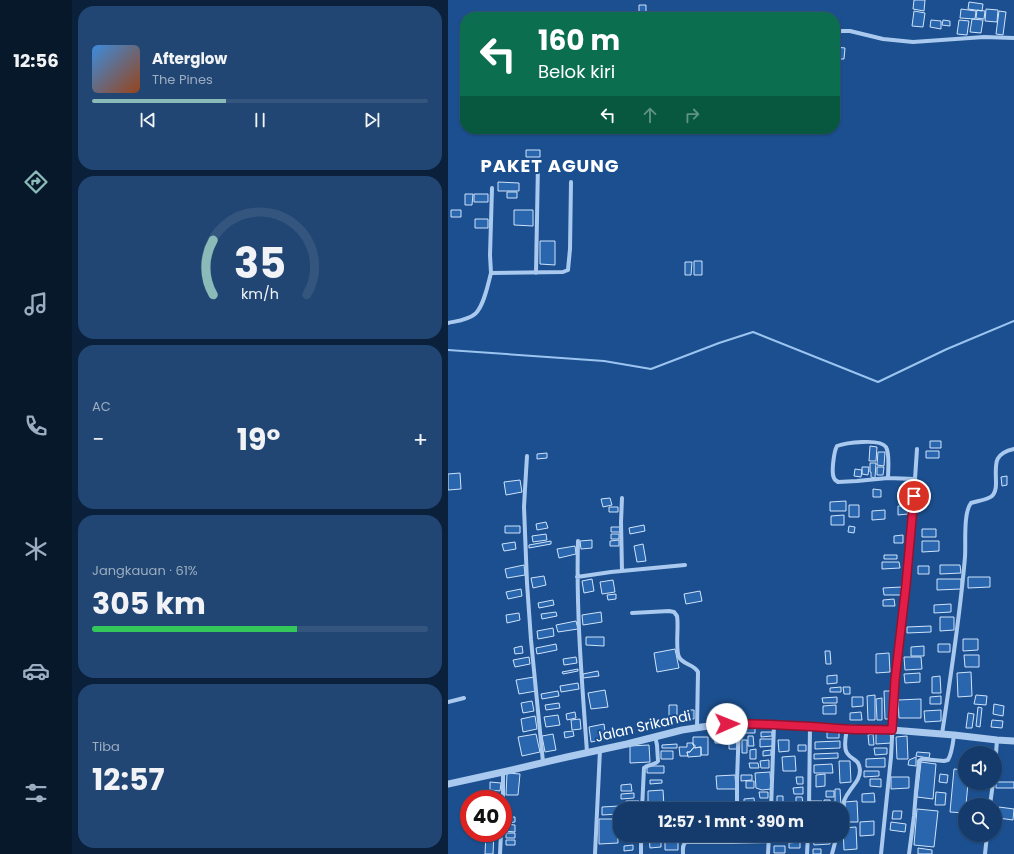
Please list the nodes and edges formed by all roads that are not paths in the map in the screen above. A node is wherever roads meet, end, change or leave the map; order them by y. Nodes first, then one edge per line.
1 (840, 31) edge
2 (1014, 38) edge
3 (538, 163) dead end
4 (571, 182) dead end
5 (492, 188) dead end
6 (491, 273) junction
7 (536, 273) junction
8 (448, 323) edge
9 (917, 449) dead end
10 (1014, 449) edge
11 (527, 456) dead end
12 (888, 478) junction
13 (915, 479) junction
14 (622, 498) dead end
15 (578, 542) dead end
16 (685, 565) dead end
17 (622, 571) junction
18 (577, 577) junction
19 (632, 613) dead end
20 (464, 698) dead end
21 (448, 702) edge
22 (739, 724) junction
23 (774, 725) junction
24 (810, 726) junction
25 (697, 727) junction
26 (847, 729) junction
27 (892, 730) junction
28 (942, 734) junction
29 (954, 735) junction
30 (655, 736) junction
31 (997, 740) junction
32 (1014, 741) edge
33 (997, 746) edge
34 (600, 750) junction
35 (587, 752) junction
36 (543, 762) junction
37 (503, 772) junction
38 (448, 784) edge
39 (503, 790) edge
40 (642, 802) edge
41 (738, 802) edge
42 (771, 802) edge
43 (809, 802) edge
44 (843, 802) edge
45 (501, 842) edge
46 (641, 842) edge
47 (686, 842) edge
48 (769, 842) edge
49 (808, 842) edge
50 (835, 842) edge
51 (986, 842) edge
52 (500, 854) edge
53 (595, 854) edge
54 (641, 854) edge
55 (683, 854) edge
56 (768, 854) edge
57 (807, 854) edge
58 (832, 854) edge
59 (880, 854) edge
60 (909, 854) edge
61 (985, 854) edge

1 - 2 street
3 - 7 street
4 - 7 street
5 - 6 street
6 - 7 street
6 - 8 street
9 - 13 street
10 - 28 street
11 - 36 street
12 - 12 street
12 - 13 street
13 - 27 street
14 - 17 street
15 - 18 street
16 - 17 street
17 - 18 street
18 - 35 street
19 - 25 street
20 - 21 street
22 - 23 street, Jalan Srikandi
22 - 25 street, Jalan Srikandi
22 - 41 street
23 - 24 street, Jalan Srikandi
23 - 42 street
24 - 26 street, Jalan Srikandi
24 - 43 street
25 - 30 street, Jalan Srikandi
26 - 27 street, Jalan Srikandi
26 - 44 street
27 - 28 street, Jalan Srikandi
27 - 59 street
28 - 29 street, Jalan Srikandi
29 - 31 street, Jalan Srikandi
29 - 60 street
30 - 34 street, Jalan Srikandi
30 - 40 street
31 - 32 street, Jalan Srikandi
31 - 33 street
34 - 35 street, Jalan Srikandi
34 - 53 street
35 - 36 street, Jalan Srikandi
36 - 37 street, Jalan Srikandi
37 - 38 street, Jalan Srikandi
37 - 39 street
45 - 52 street
46 - 54 street
47 - 55 street
48 - 56 street
49 - 57 street
50 - 58 street
51 - 61 street

